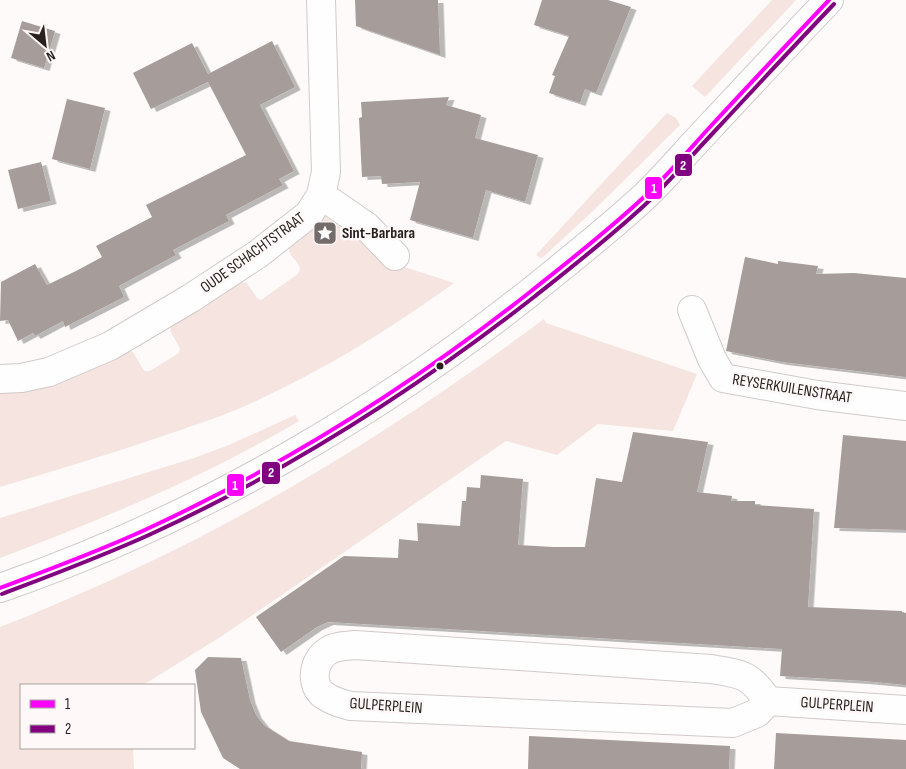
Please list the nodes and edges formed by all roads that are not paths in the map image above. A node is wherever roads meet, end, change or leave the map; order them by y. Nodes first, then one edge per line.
1 (321, 0) edge
2 (829, 0) edge
3 (321, 195) junction
4 (395, 256) dead end
5 (692, 310) dead end
6 (0, 379) edge
7 (906, 406) edge
8 (0, 588) edge
9 (768, 701) junction
10 (906, 710) edge

1 - 3 street, OUDE SCHACHTSTRAAT
2 - 8 street
3 - 4 street
3 - 6 street, OUDE SCHACHTSTRAAT
5 - 7 street, REYSERKUILENSTRAAT
9 - 9 street, GULPERPLEIN
9 - 10 street, GULPERPLEIN

